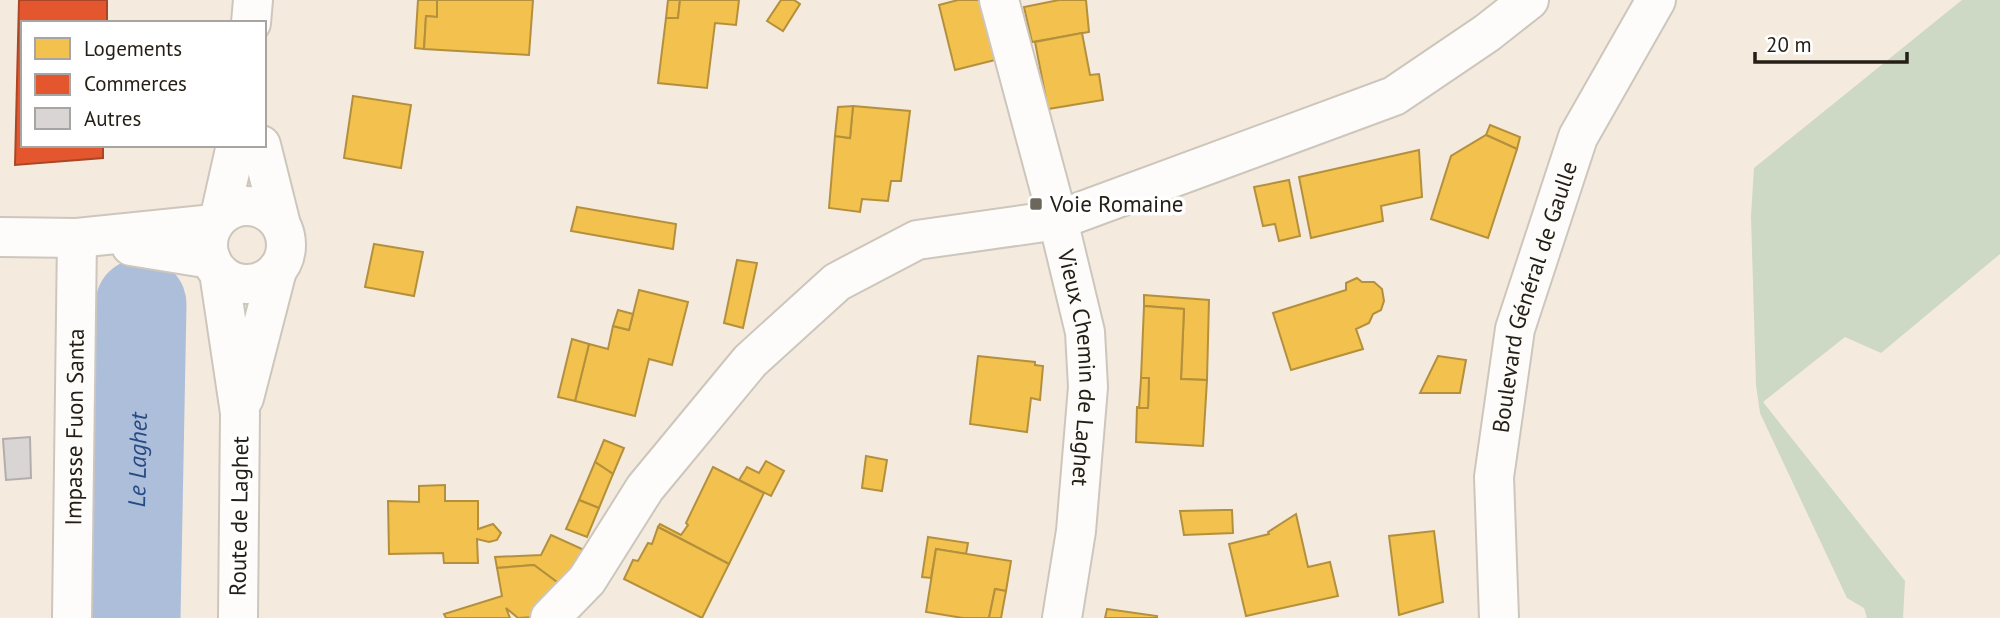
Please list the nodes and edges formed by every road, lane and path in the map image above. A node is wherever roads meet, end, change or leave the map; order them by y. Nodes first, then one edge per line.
1 (253, 0) edge
2 (999, 0) edge
3 (1529, 0) edge
4 (1656, 0) edge
5 (251, 21) edge
6 (236, 147) edge
7 (262, 147) edge
8 (1058, 220) junction
9 (281, 225) junction
10 (0, 237) edge
11 (77, 238) junction
12 (216, 243) junction
13 (277, 270) junction
14 (240, 413) junction
15 (72, 618) edge
16 (238, 618) edge
17 (550, 618) edge
18 (1062, 618) edge
19 (1499, 618) edge

1 - 5 street
2 - 8 street, Vieux Chemin de Laghet
3 - 8 street
4 - 19 street, Boulevard Général de Gaulle
6 - 12 street, Route de Laghet
7 - 9 street
8 - 17 street
8 - 18 street, Vieux Chemin de Laghet
9 - 12 street
9 - 13 street
10 - 11 street
11 - 12 street
11 - 15 street, Impasse Fuon Santa
12 - 13 street
12 - 14 street, Route de Laghet
13 - 14 street, Route de Laghet
14 - 16 street, Route de Laghet

